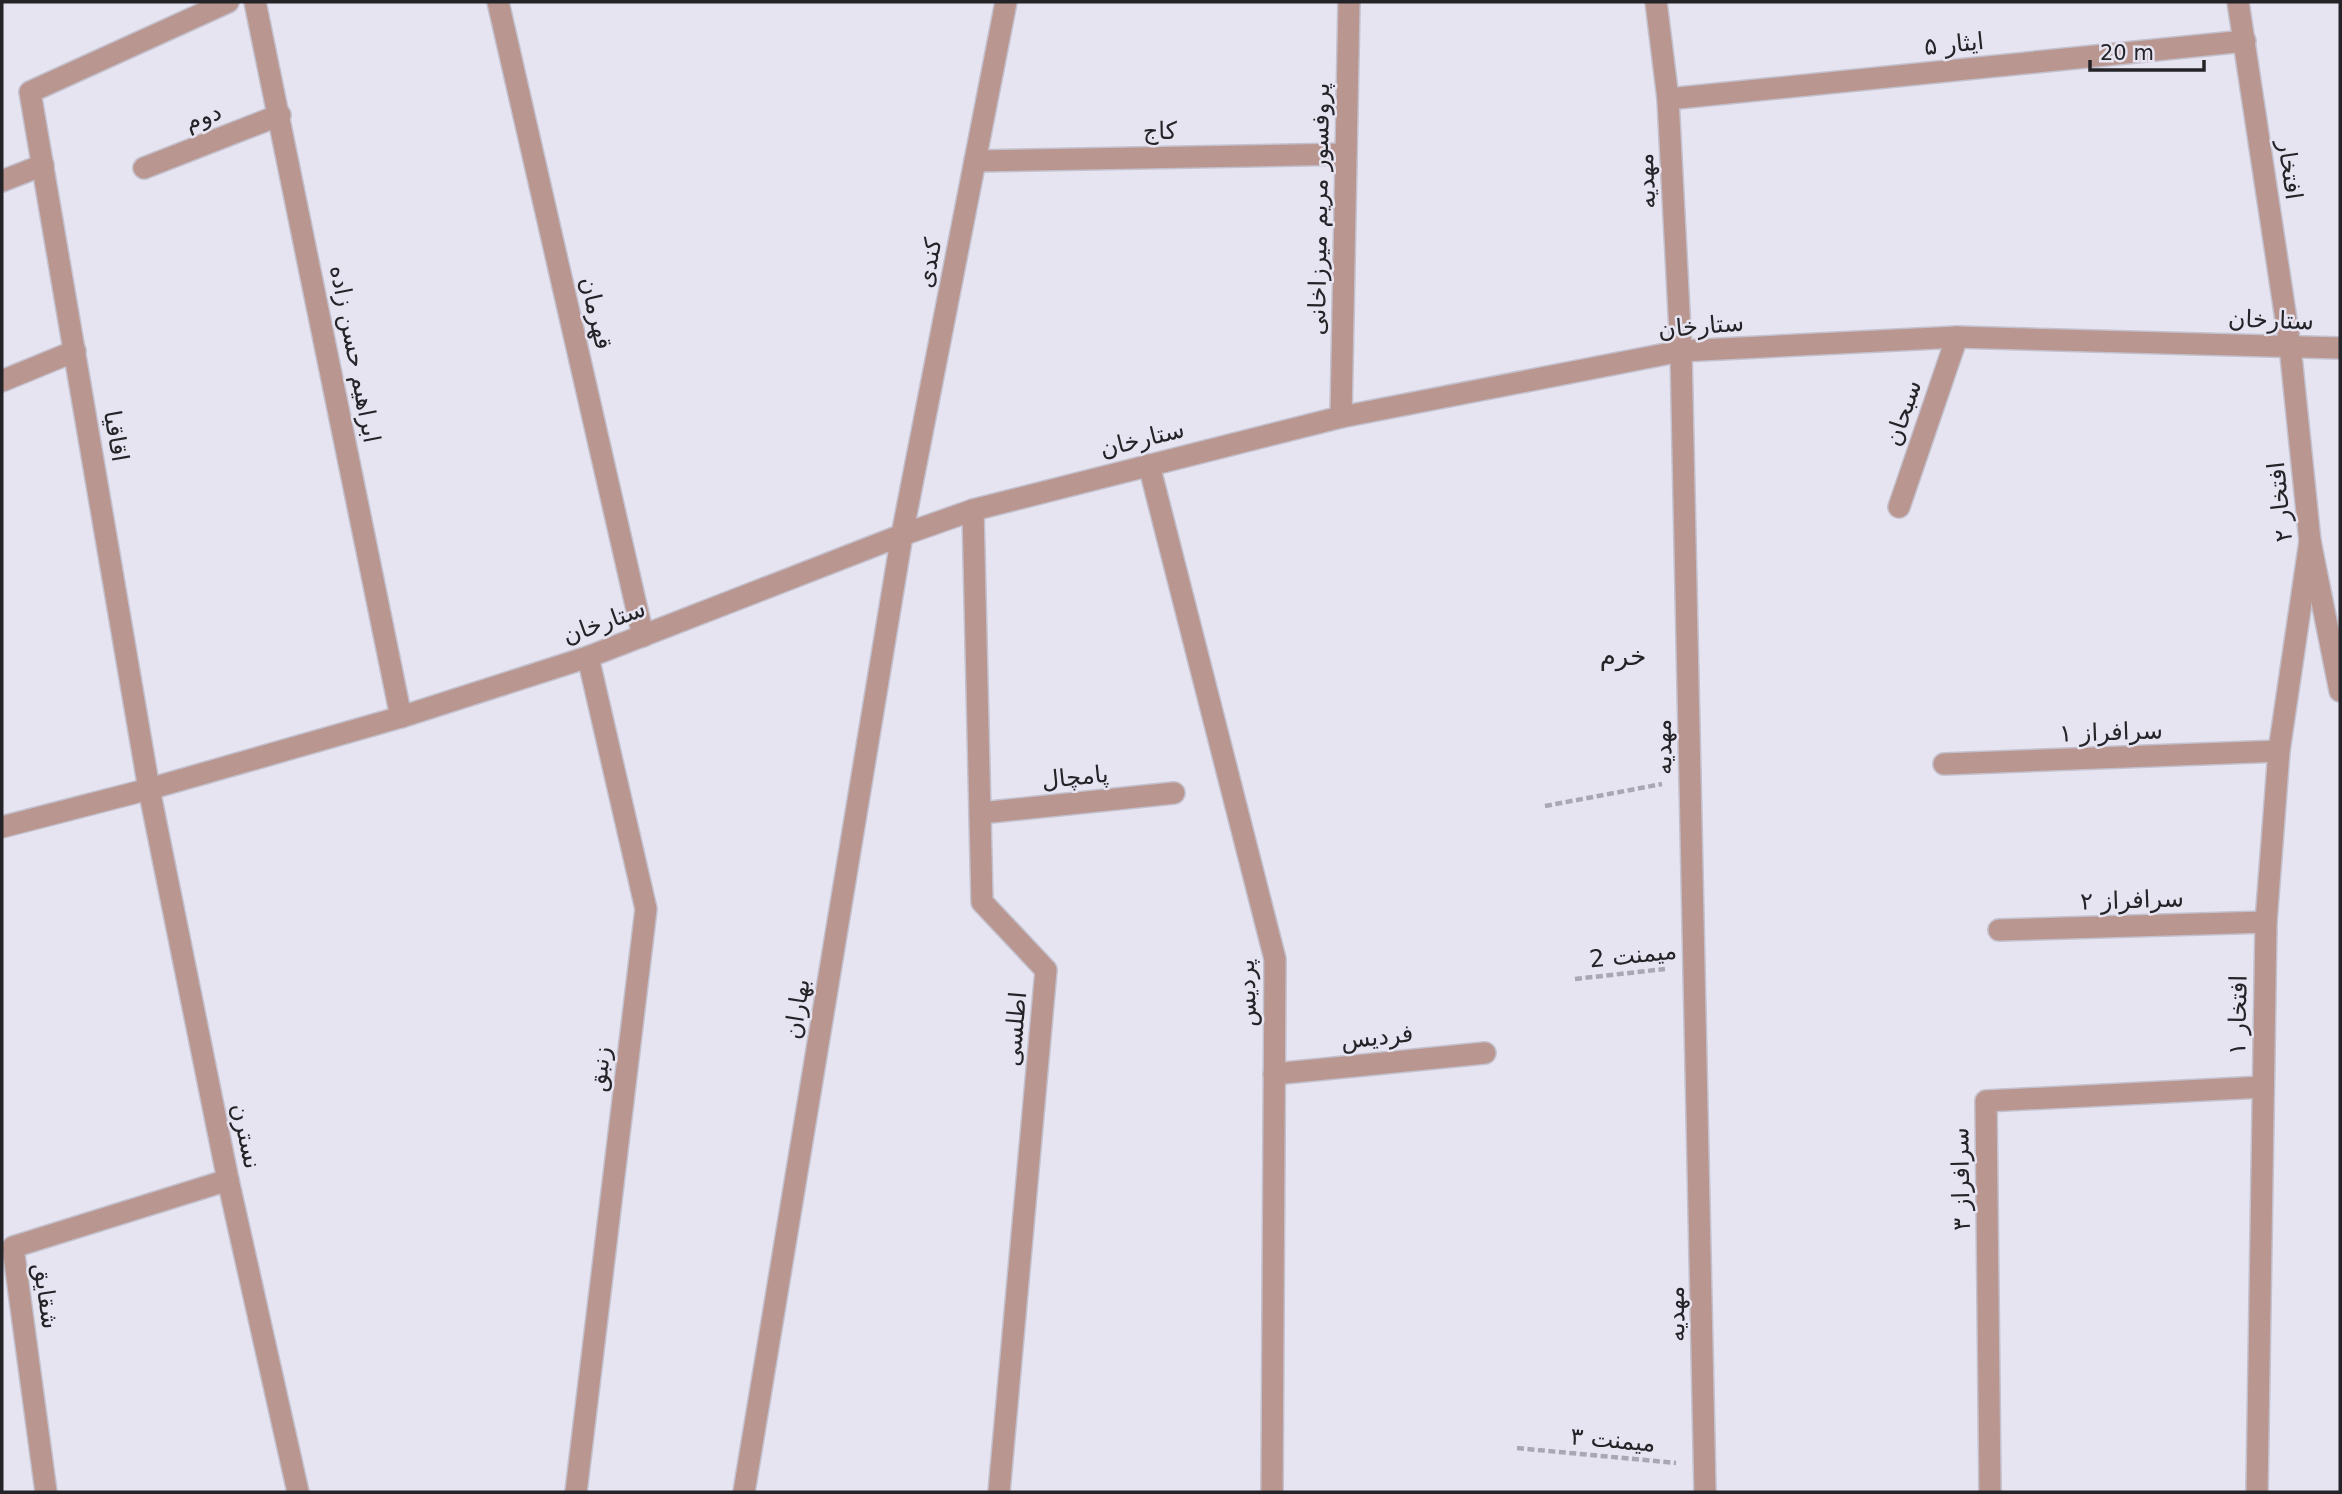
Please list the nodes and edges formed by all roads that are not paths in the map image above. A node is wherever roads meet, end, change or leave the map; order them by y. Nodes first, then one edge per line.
1 (228, 2) edge
2 (255, 2) edge
3 (498, 2) edge
4 (1006, 2) edge
5 (1349, 2) edge
6 (1656, 2) edge
7 (2238, 2) edge
8 (2245, 41) junction
9 (1668, 99) junction
10 (280, 115) junction
11 (1346, 153) junction
12 (975, 161) junction
13 (43, 165) junction
14 (145, 168) dead end
15 (2, 181) edge
16 (1957, 337) junction
17 (2290, 346) junction
18 (2340, 348) edge
19 (75, 351) junction
20 (1681, 351) junction
21 (2, 380) edge
22 (1341, 417) junction
23 (1149, 465) junction
24 (1899, 507) dead end
25 (973, 510) junction
26 (902, 535) junction
27 (2310, 541) junction
28 (643, 636) junction
29 (588, 657) junction
30 (2340, 691) edge
31 (401, 717) junction
32 (2279, 751) junction
33 (1944, 764) dead end
34 (149, 789) junction
35 (1174, 793) dead end
36 (981, 813) junction
37 (2, 827) edge
38 (2266, 922) junction
39 (1998, 930) dead end
40 (1485, 1053) dead end
41 (1274, 1074) junction
42 (2263, 1087) junction
43 (228, 1180) junction
44 (46, 1492) edge
45 (298, 1492) edge
46 (576, 1492) edge
47 (744, 1492) edge
48 (999, 1492) edge
49 (1272, 1492) edge
50 (1705, 1492) edge
51 (1990, 1492) edge
52 (2257, 1492) edge

1 - 13 street, اقاقیا
2 - 10 street, ابراهیم حسن زاده
3 - 28 street, قهرمان
4 - 12 street, کندی
5 - 11 street, پروفسور مریم میرزاخانی
6 - 9 street, مهدیه
7 - 8 street, افتخار
8 - 9 street, ایثار ۵
8 - 17 street, افتخار
9 - 20 street, مهدیه
10 - 14 street, دوم
10 - 31 street, ابراهیم حسن زاده
11 - 12 street, کاج
11 - 22 street, پروفسور مریم میرزاخانی
12 - 26 street, کندی
13 - 15 street
13 - 19 street, اقاقیا
16 - 17 street, ستارخان
16 - 20 street, ستارخان
16 - 24 street, سبحان
17 - 18 street, ستارخان
17 - 27 street, افتخار ۲
19 - 21 street
19 - 34 street, اقاقیا
20 - 22 street, ستارخان
20 - 50 street, مهدیه
22 - 23 street, ستارخان
23 - 25 street, ستارخان
23 - 41 street, پردیس
25 - 26 street, ستارخان
25 - 36 street, اطلسی
26 - 28 street, ستارخان
26 - 47 street, بهاران
27 - 30 street, افتخار ۲
27 - 32 street, افتخار ۱
28 - 29 street, ستارخان
29 - 31 street, ستارخان
29 - 46 street, زنبق
31 - 34 street, ستارخان
32 - 33 street, سرافراز ۱
32 - 38 street, افتخار ۱
34 - 37 street, ستارخان
34 - 43 street, نسترن
35 - 36 street, پامچال
36 - 48 street, اطلسی
38 - 39 street, سرافراز ۲
38 - 42 street, افتخار ۱
40 - 41 street, فردیس
41 - 49 street, پردیس
42 - 51 street, سرافراز ۳
42 - 52 street, افتخار ۱
43 - 44 street, شقایق
43 - 45 street, نسترن

